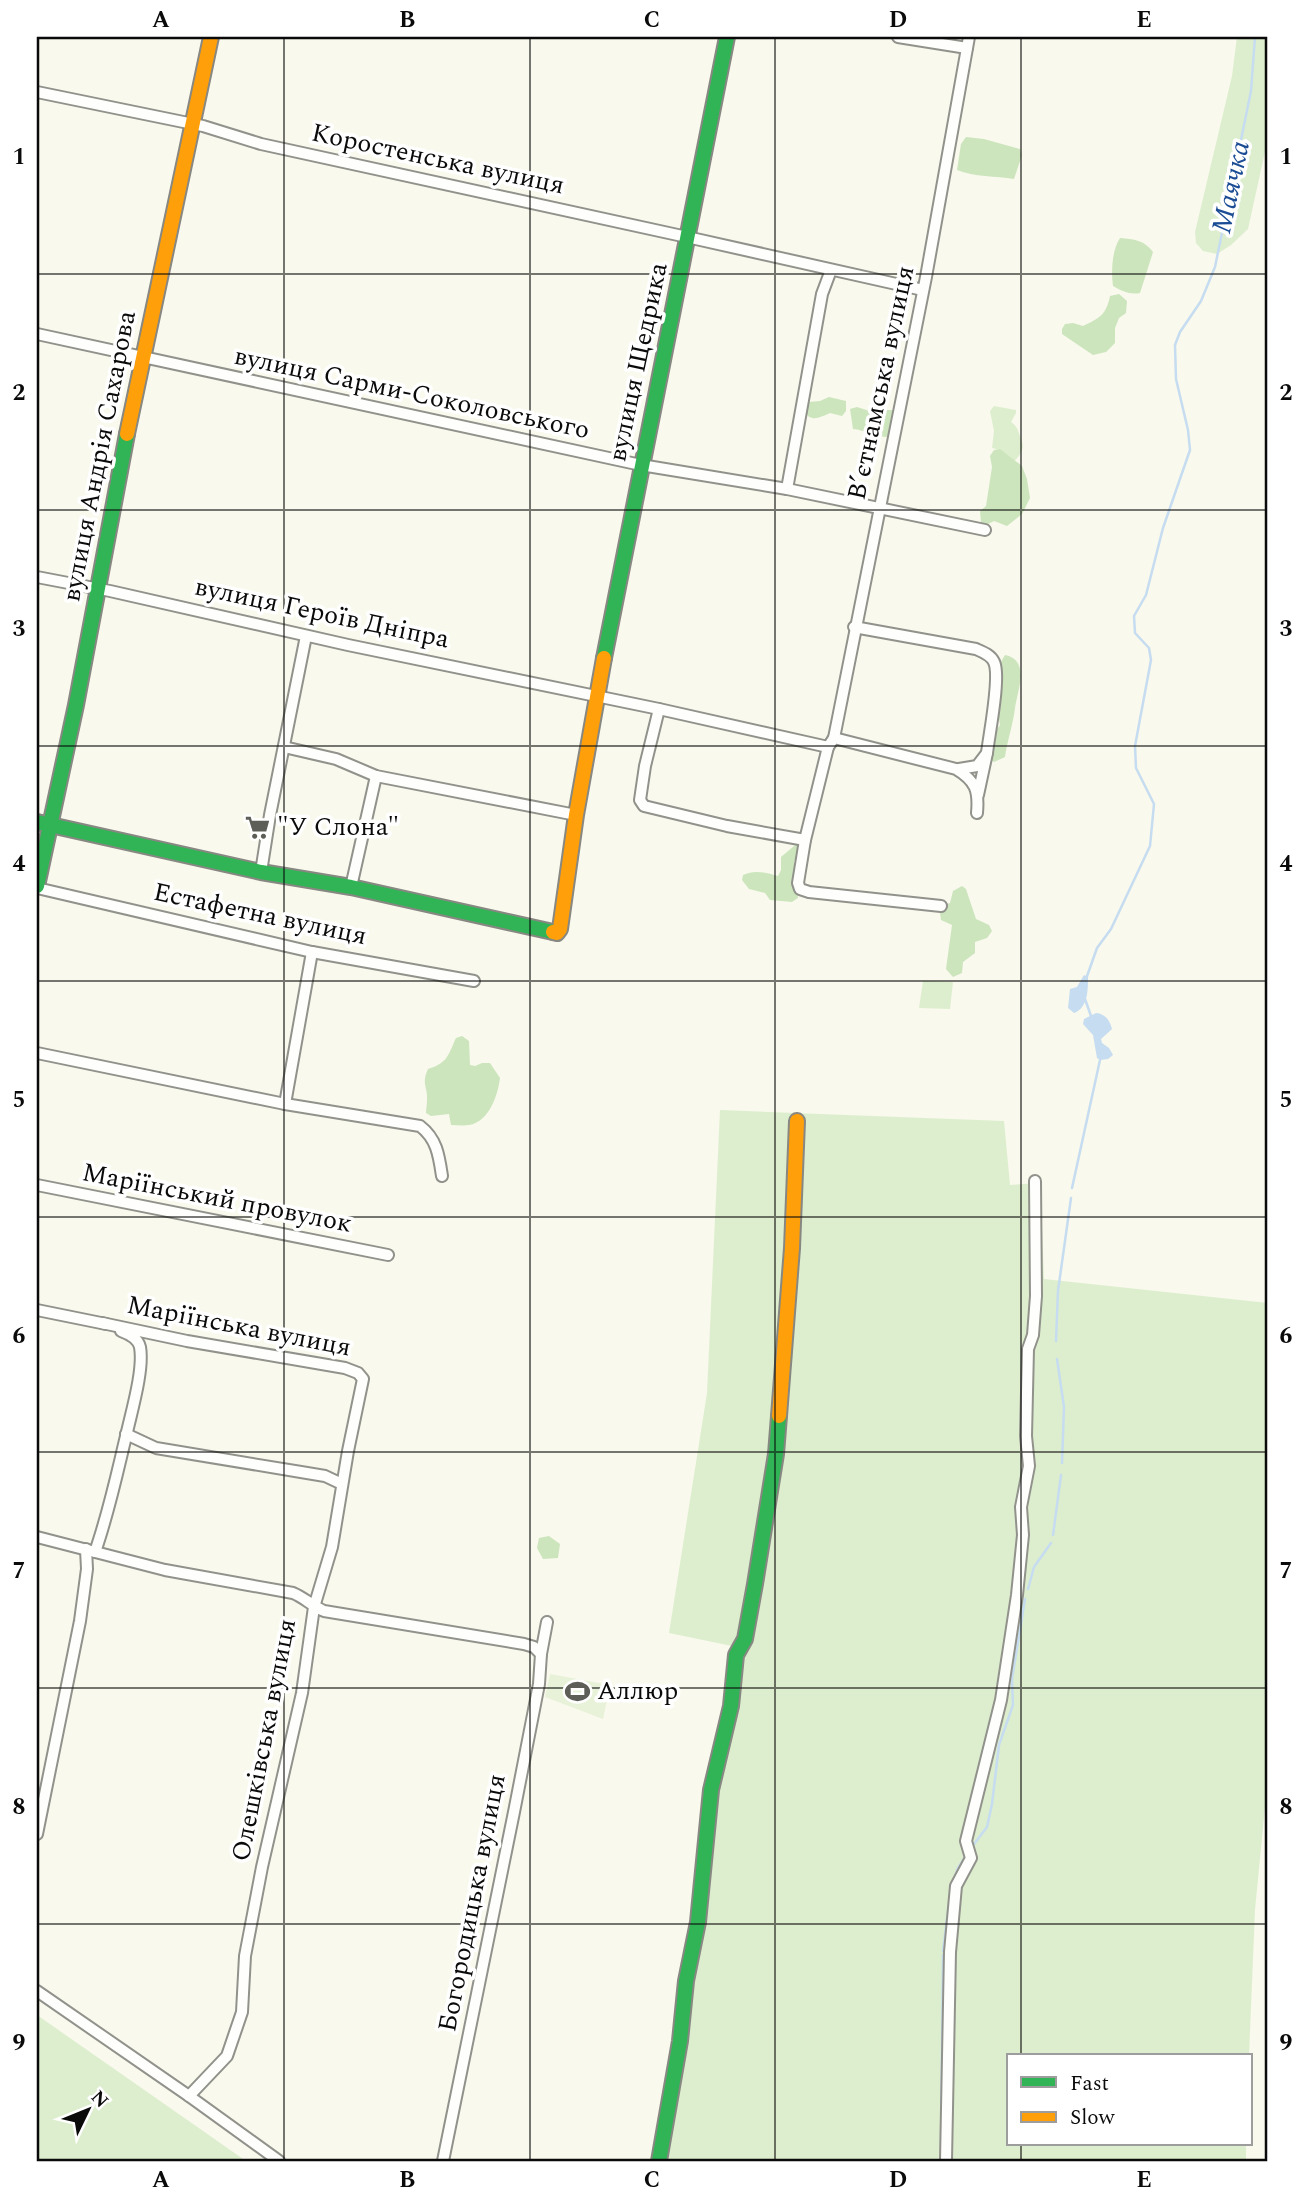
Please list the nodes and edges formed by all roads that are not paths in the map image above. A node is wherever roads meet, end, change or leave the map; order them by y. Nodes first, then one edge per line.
1 (211, 37) edge
2 (727, 37) edge
3 (898, 37) edge
4 (968, 42) edge
5 (37, 92) edge
6 (192, 125) junction
7 (687, 237) junction
8 (831, 270) junction
9 (923, 290) junction
10 (37, 334) edge
11 (142, 358) junction
12 (641, 465) junction
13 (787, 489) junction
14 (878, 509) junction
15 (985, 530) dead end
16 (37, 577) edge
17 (98, 589) junction
18 (854, 627) junction
19 (306, 636) junction
20 (597, 696) junction
21 (659, 709) junction
22 (831, 743) junction
23 (284, 747) junction
24 (987, 753) junction
25 (956, 769) junction
26 (376, 776) junction
27 (978, 795) junction
28 (976, 813) dead end
29 (576, 815) junction
30 (44, 824) edge
31 (805, 840) junction
32 (261, 872) junction
33 (37, 887) edge
34 (351, 887) junction
35 (941, 906) dead end
36 (312, 952) junction
37 (474, 981) dead end
38 (37, 1053) edge
39 (285, 1104) junction
40 (797, 1121) dead end
41 (442, 1176) dead end
42 (1035, 1181) dead end
43 (37, 1185) edge
44 (388, 1255) dead end
45 (37, 1310) edge
46 (102, 1322) junction
47 (363, 1379) joint
48 (127, 1434) junction
49 (342, 1484) junction
50 (37, 1537) edge
51 (91, 1550) junction
52 (314, 1607) junction
53 (547, 1622) dead end
54 (541, 1654) junction
55 (37, 1834) edge
56 (37, 1991) edge
57 (189, 2096) junction
58 (279, 2161) edge
59 (443, 2161) edge
60 (659, 2161) edge
61 (946, 2161) edge

1 - 6 street, вулиця Андрія Сахарова
2 - 7 street, вулиця Щедрика
3 - 4 street
4 - 9 street, Вʼєтнамська вулиця
5 - 6 street, Коростенська вулиця
6 - 7 street, Коростенська вулиця
6 - 11 street, вулиця Андрія Сахарова
7 - 8 street, Коростенська вулиця
7 - 12 street, вулиця Щедрика
8 - 9 street, Коростенська вулиця
8 - 13 street
9 - 14 street, Вʼєтнамська вулиця
10 - 11 street, вулиця Сарми-Соколовського
11 - 12 street, вулиця Сарми-Соколовського
11 - 17 street, вулиця Андрія Сахарова
12 - 13 street, вулиця Сарми-Соколовського
12 - 20 street, вулиця Щедрика
13 - 14 street, вулиця Сарми-Соколовського
14 - 15 street, вулиця Сарми-Соколовського
14 - 18 street, Вʼєтнамська вулиця
16 - 17 street, вулиця Героїв Дніпра
17 - 19 street, вулиця Героїв Дніпра
17 - 30 street, вулиця Андрія Сахарова
18 - 22 street, Вʼєтнамська вулиця
18 - 24 street
19 - 20 street, вулиця Героїв Дніпра
19 - 23 street
20 - 21 street, вулиця Героїв Дніпра
20 - 29 street
21 - 22 street, вулиця Героїв Дніпра
21 - 31 street
22 - 25 street, вулиця Героїв Дніпра
22 - 31 street, Вʼєтнамська вулиця
23 - 26 street
23 - 32 street
24 - 25 street
24 - 27 street
25 - 27 street
26 - 29 street
26 - 34 street
27 - 28 street
29 - 34 street
30 - 32 street
30 - 33 street, вулиця Андрія Сахарова
31 - 35 street, Вʼєтнамська вулиця
32 - 34 street
33 - 36 street, Естафетна вулиця
36 - 37 street, Естафетна вулиця
36 - 39 street
38 - 39 street
39 - 41 street
40 - 60 street
42 - 61 street
43 - 44 street, Маріїнський провулок
45 - 46 street
46 - 47 street, Маріїнська вулиця
46 - 48 street
47 - 49 street, Олешківська вулиця
48 - 49 street
48 - 51 street
49 - 52 street, Олешківська вулиця
50 - 51 street
51 - 52 street
51 - 55 street
52 - 54 street
52 - 57 street, Олешківська вулиця
53 - 54 street, Богородицька вулиця
54 - 59 street, Богородицька вулиця
56 - 57 street
57 - 58 street

